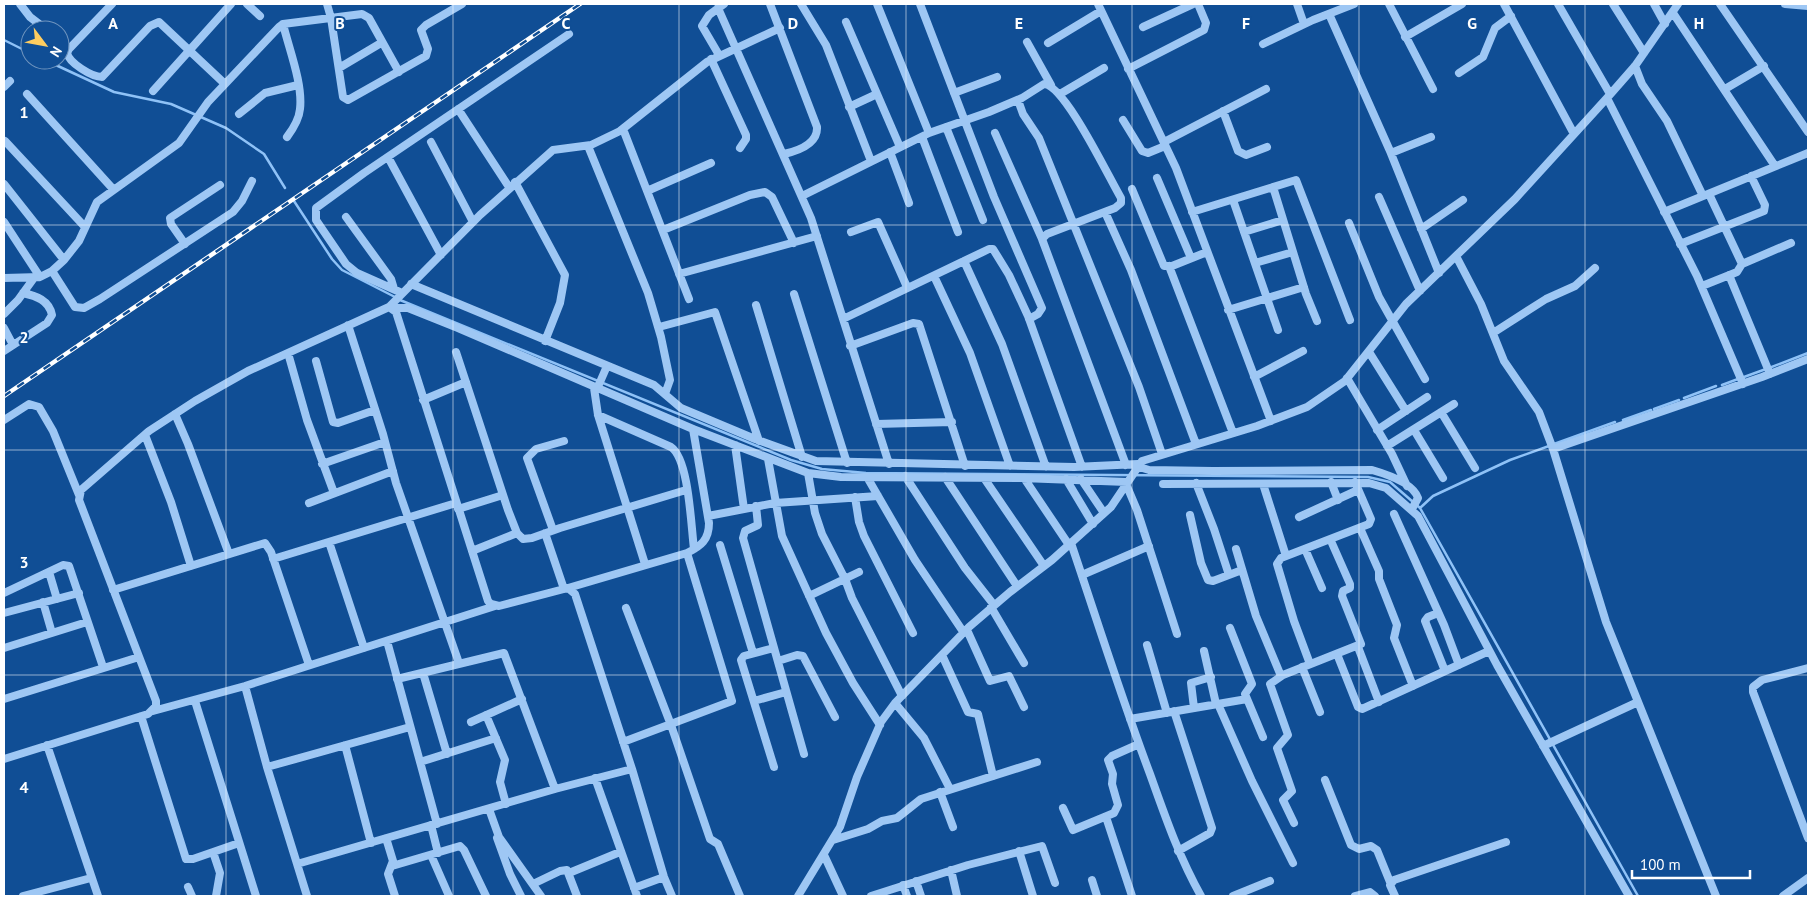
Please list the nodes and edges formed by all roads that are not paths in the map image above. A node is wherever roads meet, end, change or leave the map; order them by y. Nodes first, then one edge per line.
1 (20, 4) edge
2 (112, 4) edge
3 (231, 4) edge
4 (247, 4) edge
5 (327, 4) edge
6 (462, 4) edge
7 (770, 4) edge
8 (801, 4) edge
9 (877, 4) edge
10 (920, 4) edge
11 (1193, 4) edge
12 (1198, 4) edge
13 (1297, 4) edge
14 (1354, 4) edge
15 (1389, 4) edge
16 (1462, 4) edge
17 (1504, 4) edge
18 (1560, 4) edge
19 (1612, 4) edge
20 (1654, 4) edge
21 (1678, 4) edge
22 (1720, 4) edge
23 (1785, 4) edge
24 (721, 6) edge
25 (1808, 6) edge
26 (1100, 8) edge
27 (1672, 13) junction
28 (1329, 14) junction
29 (260, 16) dead end
30 (1511, 16) junction
31 (331, 18) junction
32 (33, 20) edge
33 (846, 22) dead end
34 (283, 24) junction
35 (1304, 24) junction
36 (1665, 24) junction
37 (780, 28) junction
38 (1142, 28) dead end
39 (569, 34) dead end
40 (1406, 37) junction
41 (1027, 42) dead end
42 (1048, 42) dead end
43 (381, 43) junction
44 (1263, 44) dead end
45 (736, 47) junction
46 (70, 50) edge
47 (189, 52) junction
48 (1644, 53) junction
49 (719, 55) junction
50 (711, 59) junction
51 (70, 60) edge
52 (1635, 66) junction
53 (1764, 66) junction
54 (339, 68) junction
55 (1104, 68) dead end
56 (1128, 69) junction
57 (399, 72) junction
58 (1459, 73) dead end
59 (997, 78) dead end
60 (10, 81) dead end
61 (225, 84) junction
62 (1051, 85) junction
63 (298, 86) junction
64 (4, 88) edge
65 (1266, 89) dead end
66 (1433, 89) dead end
67 (1725, 89) junction
68 (153, 91) dead end
69 (954, 93) junction
70 (27, 94) dead end
71 (877, 94) junction
72 (1060, 94) junction
73 (1608, 96) junction
74 (1018, 100) junction
75 (850, 107) junction
76 (458, 109) junction
77 (1222, 111) junction
78 (239, 114) dead end
79 (964, 120) junction
80 (1123, 120) dead end
81 (946, 127) junction
82 (623, 129) junction
83 (1808, 132) edge
84 (995, 133) dead end
85 (1574, 134) junction
86 (925, 135) junction
87 (287, 137) dead end
88 (1431, 137) dead end
89 (5, 141) edge
90 (431, 142) dead end
91 (1164, 144) junction
92 (588, 146) junction
93 (1267, 146) dead end
94 (900, 147) junction
95 (740, 148) dead end
96 (890, 152) junction
97 (1391, 153) junction
98 (1808, 153) edge
99 (784, 154) junction
100 (388, 157) junction
101 (871, 161) junction
102 (711, 163) dead end
103 (1775, 166) junction
104 (1751, 176) junction
105 (1157, 178) dead end
106 (252, 181) dead end
107 (4, 184) edge
108 (220, 185) dead end
109 (512, 185) junction
110 (1273, 187) junction
111 (113, 189) junction
112 (1132, 189) dead end
113 (647, 191) junction
114 (1706, 195) junction
115 (802, 196) junction
116 (1379, 197) dead end
117 (1233, 200) junction
118 (1462, 200) dead end
119 (909, 203) dead end
120 (1105, 212) junction
121 (1192, 212) junction
122 (1664, 212) junction
123 (346, 217) dead end
124 (983, 220) dead end
125 (1283, 220) junction
126 (4, 222) edge
127 (473, 222) junction
128 (1349, 223) dead end
129 (1074, 224) junction
130 (1724, 226) junction
131 (85, 227) junction
132 (1421, 229) junction
133 (663, 230) junction
134 (851, 232) dead end
135 (958, 232) dead end
136 (1244, 232) junction
137 (817, 236) junction
138 (1042, 239) junction
139 (794, 243) junction
140 (1791, 243) dead end
141 (185, 244) junction
142 (1680, 244) junction
143 (1207, 252) junction
144 (1292, 252) junction
145 (441, 255) junction
146 (1456, 256) junction
147 (1191, 258) junction
148 (64, 260) junction
149 (964, 261) junction
150 (1255, 263) junction
151 (1742, 264) junction
152 (1169, 266) junction
153 (1595, 268) dead end
154 (52, 271) junction
155 (1438, 273) junction
156 (679, 274) junction
157 (1730, 275) junction
158 (934, 276) junction
159 (4, 278) edge
160 (37, 278) junction
161 (411, 284) junction
162 (1702, 286) junction
163 (907, 287) junction
164 (1304, 287) junction
165 (1420, 291) junction
166 (23, 293) junction
167 (794, 294) dead end
168 (1267, 298) junction
169 (395, 299) junction
170 (689, 299) dead end
171 (756, 305) dead end
172 (1228, 310) junction
173 (4, 314) edge
174 (844, 319) junction
175 (1029, 319) junction
176 (1350, 320) dead end
177 (1317, 321) dead end
178 (1392, 322) junction
179 (348, 325) junction
180 (658, 327) junction
181 (4, 328) edge
182 (1278, 330) dead end
183 (1493, 333) junction
184 (545, 341) junction
185 (14, 344) junction
186 (850, 346) junction
187 (4, 351) edge
188 (1304, 351) dead end
189 (456, 352) dead end
190 (1369, 352) junction
191 (288, 353) junction
192 (1808, 359) edge
193 (316, 361) dead end
194 (607, 366) junction
195 (1770, 374) junction
196 (1254, 376) junction
197 (1348, 378) junction
198 (1425, 379) dead end
199 (466, 382) junction
200 (1744, 384) junction
201 (596, 387) junction
202 (665, 394) junction
203 (1427, 397) dead end
204 (423, 400) junction
205 (1454, 404) dead end
206 (375, 410) junction
207 (1406, 411) junction
208 (1441, 412) junction
209 (175, 414) junction
210 (598, 414) junction
211 (4, 420) edge
212 (1271, 421) junction
213 (952, 422) junction
214 (876, 424) junction
215 (693, 429) junction
216 (1377, 430) junction
217 (1414, 430) junction
218 (1233, 433) junction
219 (145, 435) junction
220 (759, 440) junction
221 (385, 442) junction
222 (564, 442) dead end
223 (1196, 444) junction
224 (735, 445) junction
225 (1387, 446) junction
226 (1554, 449) junction
227 (1162, 454) junction
228 (802, 457) junction
229 (768, 459) junction
230 (847, 463) junction
231 (322, 464) junction
232 (889, 464) junction
233 (1126, 465) junction
234 (965, 466) junction
235 (1010, 466) junction
236 (1137, 466) junction
237 (1046, 467) junction
238 (1082, 467) junction
239 (1475, 468) dead end
240 (393, 471) junction
241 (808, 473) junction
242 (904, 476) junction
243 (868, 477) junction
244 (945, 477) junction
245 (984, 478) junction
246 (1024, 478) junction
247 (1443, 478) dead end
248 (1066, 479) junction
249 (1081, 479) junction
250 (1127, 482) junction
251 (1331, 482) junction
252 (1354, 482) junction
253 (1196, 483) junction
254 (1163, 484) dead end
255 (1263, 484) junction
256 (1407, 486) junction
257 (686, 490) junction
258 (1358, 490) junction
259 (334, 494) junction
260 (79, 495) junction
261 (503, 495) junction
262 (878, 496) junction
263 (855, 497) junction
264 (813, 499) junction
265 (1338, 500) junction
266 (310, 503) dead end
267 (775, 503) junction
268 (1415, 505) junction
269 (457, 506) junction
270 (756, 506) junction
271 (627, 508) junction
272 (744, 509) junction
273 (1104, 513) junction
274 (1394, 514) dead end
275 (1190, 515) dead end
276 (708, 516) junction
277 (1299, 517) dead end
278 (408, 518) junction
279 (1092, 524) junction
280 (1360, 528) junction
281 (549, 532) junction
282 (517, 533) junction
283 (1331, 540) junction
284 (329, 542) junction
285 (1070, 544) junction
286 (720, 545) dead end
287 (1149, 546) junction
288 (1236, 549) dead end
289 (1305, 549) junction
290 (691, 551) junction
291 (472, 552) junction
292 (229, 554) junction
293 (1286, 556) junction
294 (273, 559) junction
295 (645, 564) junction
296 (191, 566) junction
297 (1044, 566) junction
298 (1242, 570) junction
299 (48, 572) junction
300 (859, 572) dead end
301 (1082, 574) junction
302 (1229, 576) junction
303 (845, 579) junction
304 (1017, 586) junction
305 (566, 588) junction
306 (1322, 588) dead end
307 (113, 590) junction
308 (4, 593) edge
309 (79, 593) junction
310 (808, 596) junction
311 (57, 599) junction
312 (43, 602) junction
313 (494, 606) junction
314 (993, 606) junction
315 (626, 608) dead end
316 (1438, 612) junction
317 (4, 613) edge
318 (446, 621) junction
319 (87, 622) junction
320 (1230, 628) dead end
321 (965, 632) junction
322 (52, 633) junction
323 (913, 633) dead end
324 (1177, 634) dead end
325 (387, 641) junction
326 (1147, 645) dead end
327 (1358, 647) junction
328 (4, 648) edge
329 (364, 648) junction
330 (774, 648) junction
331 (1204, 651) dead end
332 (1489, 651) junction
333 (753, 653) junction
334 (1337, 654) junction
335 (942, 655) junction
336 (138, 657) junction
337 (778, 661) junction
338 (459, 663) junction
339 (1024, 663) dead end
340 (309, 665) junction
341 (1459, 665) junction
342 (1306, 666) junction
343 (104, 667) junction
344 (1808, 668) edge
345 (423, 672) junction
346 (1445, 672) junction
347 (1281, 676) junction
348 (1211, 677) junction
349 (396, 679) junction
350 (246, 686) junction
351 (1413, 686) junction
352 (786, 692) junction
353 (902, 696) junction
354 (4, 699) edge
355 (522, 699) junction
356 (1247, 699) junction
357 (194, 701) junction
358 (754, 701) junction
359 (1379, 702) junction
360 (1638, 702) junction
361 (895, 703) junction
362 (1217, 704) junction
363 (1024, 707) dead end
364 (1194, 708) junction
365 (153, 711) junction
366 (1171, 712) junction
367 (1320, 712) dead end
368 (141, 716) junction
369 (486, 716) junction
370 (835, 717) dead end
371 (1130, 719) junction
372 (471, 722) dead end
373 (671, 724) junction
374 (880, 725) junction
375 (410, 727) junction
376 (1263, 737) dead end
377 (496, 738) junction
378 (623, 742) junction
379 (1139, 744) junction
380 (47, 745) junction
381 (345, 745) junction
382 (1545, 745) junction
383 (447, 754) junction
384 (804, 754) dead end
385 (4, 759) edge
386 (420, 762) junction
387 (1037, 762) dead end
388 (267, 767) junction
389 (774, 767) dead end
390 (632, 769) junction
391 (993, 776) junction
392 (595, 778) junction
393 (1325, 780) dead end
394 (555, 789) junction
395 (950, 789) junction
396 (940, 792) junction
397 (506, 804) junction
398 (1063, 808) dead end
399 (489, 809) junction
400 (1106, 817) junction
401 (1294, 823) dead end
402 (434, 824) junction
403 (953, 827) dead end
404 (496, 831) junction
405 (386, 838) junction
406 (1808, 838) edge
407 (834, 840) junction
408 (371, 842) junction
409 (1506, 842) dead end
410 (239, 844) junction
411 (1019, 851) junction
412 (1178, 851) junction
413 (214, 852) junction
414 (620, 852) junction
415 (434, 854) junction
416 (824, 855) junction
417 (1293, 863) dead end
418 (297, 864) junction
419 (392, 866) junction
420 (951, 870) junction
421 (569, 873) junction
422 (664, 877) junction
423 (91, 878) junction
424 (1808, 878) edge
425 (1092, 880) dead end
426 (916, 881) junction
427 (1270, 881) dead end
428 (1055, 882) dead end
429 (1390, 882) junction
430 (533, 884) junction
431 (903, 885) junction
432 (188, 887) dead end
433 (634, 888) junction
434 (1254, 888) junction
435 (890, 893) edge
436 (306, 895) edge
437 (23, 896) edge
438 (98, 896) edge
439 (192, 896) edge
440 (216, 896) edge
441 (256, 896) edge
442 (297, 896) edge
443 (395, 896) edge
444 (449, 896) edge
445 (486, 896) edge
446 (521, 896) edge
447 (541, 896) edge
448 (577, 896) edge
449 (637, 896) edge
450 (672, 896) edge
451 (740, 896) edge
452 (798, 896) edge
453 (843, 896) edge
454 (871, 896) edge
455 (907, 896) edge
456 (921, 896) edge
457 (957, 896) edge
458 (1033, 896) edge
459 (1097, 896) edge
460 (1132, 896) edge
461 (1201, 896) edge
462 (1233, 896) edge
463 (1257, 896) edge
464 (1355, 896) edge
465 (1375, 896) edge
466 (1395, 896) edge
467 (1629, 896) edge
468 (1716, 896) edge
469 (1783, 896) edge

1 - 32 street
2 - 46 street
3 - 47 street
4 - 29 street
5 - 31 street
6 - 57 street
7 - 37 street
8 - 75 street
9 - 86 street
10 - 69 street
11 - 38 street
12 - 56 street
13 - 35 street
14 - 28 street
15 - 40 street
16 - 40 street
17 - 30 street
18 - 73 street
19 - 48 street
20 - 36 street
21 - 27 street
22 - 53 street
23 - 25 street
24 - 45 street
24 - 49 street
26 - 42 street
26 - 56 street
27 - 36 street
27 - 67 street
28 - 35 street
28 - 97 street
30 - 58 street
30 - 85 street
31 - 34 street
31 - 43 street
31 - 54 street
33 - 71 street
34 - 61 street
34 - 63 street
35 - 44 street
36 - 48 street
37 - 45 street
37 - 99 street
39 - 76 street
40 - 66 street
41 - 62 street
43 - 54 street
43 - 57 street
45 - 49 street
45 - 99 street
47 - 51 street
47 - 61 street
47 - 68 street
48 - 52 street
49 - 50 street
50 - 82 street
50 - 95 street
52 - 73 street
52 - 114 street
53 - 67 street
53 - 83 street
54 - 57 street
55 - 72 street
56 - 91 street
59 - 69 street
60 - 64 street
61 - 111 street
62 - 72 street
62 - 74 street
63 - 78 street
63 - 87 street
65 - 77 street
67 - 103 street
69 - 79 street
70 - 111 street
71 - 75 street
71 - 94 street
72 - 120 street
73 - 85 street
73 - 122 street
74 - 79 street
74 - 129 street
75 - 101 street
76 - 100 street
76 - 109 street
77 - 91 street
77 - 93 street
79 - 81 street
79 - 175 street
80 - 91 street
81 - 86 street
81 - 124 street
82 - 92 street
82 - 113 street
84 - 138 street
85 - 146 street
86 - 94 street
86 - 135 street
88 - 97 street
89 - 131 street
90 - 127 street
91 - 121 street
92 - 109 street
92 - 180 street
94 - 96 street
96 - 101 street
96 - 119 street
97 - 132 street
98 - 103 street
99 - 115 street
100 - 145 street
100 - 169 street
101 - 115 street
102 - 113 street
103 - 104 street
104 - 114 street
104 - 130 street
105 - 147 street
106 - 141 street
107 - 148 street
108 - 141 street
109 - 127 street
109 - 184 street
110 - 117 street
110 - 125 street
110 - 176 street
111 - 131 street
112 - 152 street
113 - 133 street
114 - 122 street
114 - 130 street
115 - 137 street
116 - 165 street
117 - 121 street
117 - 136 street
118 - 132 street
120 - 129 street
120 - 223 street
121 - 143 street
122 - 142 street
123 - 169 street
125 - 136 street
125 - 144 street
126 - 160 street
127 - 145 street
128 - 178 street
129 - 138 street
129 - 227 street
130 - 142 street
130 - 151 street
131 - 148 street
132 - 155 street
133 - 139 street
133 - 156 street
134 - 163 street
136 - 150 street
137 - 139 street
137 - 174 street
138 - 233 street
139 - 156 street
140 - 151 street
141 - 154 street
142 - 162 street
143 - 147 street
143 - 172 street
144 - 150 street
144 - 164 street
145 - 161 street
146 - 155 street
146 - 183 street
147 - 152 street
148 - 154 street
149 - 158 street
149 - 175 street
149 - 237 street
150 - 168 street
151 - 157 street
152 - 218 street
153 - 183 street
154 - 160 street
155 - 165 street
156 - 170 street
157 - 162 street
157 - 195 street
158 - 163 street
158 - 235 street
159 - 160 street
160 - 166 street
161 - 169 street
161 - 184 street
162 - 200 street
163 - 174 street
164 - 168 street
164 - 177 street
165 - 178 street
166 - 173 street
166 - 185 street
167 - 230 street
168 - 172 street
168 - 182 street
169 - 179 street
169 - 201 street
169 - 204 street
171 - 228 street
172 - 196 street
174 - 186 street
175 - 238 street
178 - 190 street
178 - 198 street
179 - 191 street
179 - 206 street
180 - 202 street
180 - 220 street
181 - 185 street
183 - 226 street
184 - 194 street
185 - 187 street
186 - 213 street
186 - 214 street
188 - 196 street
189 - 199 street
190 - 197 street
190 - 207 street
191 - 209 street
191 - 231 street
192 - 195 street
193 - 206 street
194 - 201 street
194 - 202 street
195 - 200 street
196 - 212 street
197 - 212 street
197 - 216 street
199 - 204 street
199 - 261 street
200 - 226 street
201 - 210 street
201 - 215 street
202 - 220 street
203 - 207 street
204 - 269 street
205 - 208 street
206 - 221 street
207 - 216 street
208 - 217 street
208 - 239 street
209 - 219 street
209 - 292 street
210 - 257 street
210 - 271 street
211 - 260 street
212 - 218 street
213 - 214 street
213 - 234 street
214 - 232 street
215 - 224 street
215 - 276 street
216 - 225 street
217 - 225 street
217 - 247 street
218 - 223 street
219 - 260 street
219 - 296 street
220 - 228 street
221 - 231 street
221 - 240 street
222 - 281 street
223 - 227 street
224 - 229 street
224 - 272 street
225 - 256 street
226 - 360 street
227 - 236 street
228 - 230 street
229 - 241 street
229 - 267 street
230 - 232 street
231 - 259 street
232 - 234 street
233 - 236 street
233 - 238 street
234 - 235 street
235 - 237 street
236 - 250 street
236 - 256 street
237 - 238 street
240 - 259 street
240 - 278 street
241 - 243 street
241 - 264 street
242 - 243 street
242 - 244 street
242 - 314 street
243 - 262 street
244 - 245 street
244 - 304 street
245 - 246 street
245 - 297 street
246 - 248 street
246 - 285 street
248 - 249 street
248 - 279 street
249 - 250 street
249 - 273 street
250 - 273 street
250 - 287 street
251 - 252 street
251 - 255 street
251 - 265 street
252 - 258 street
252 - 268 street
253 - 254 street
253 - 255 street
253 - 302 street
255 - 293 street
256 - 268 street
257 - 271 street
257 - 290 street
258 - 265 street
258 - 280 street
259 - 266 street
260 - 307 street
261 - 269 street
261 - 282 street
262 - 263 street
262 - 321 street
263 - 264 street
263 - 323 street
264 - 267 street
264 - 303 street
265 - 277 street
267 - 270 street
267 - 310 street
268 - 332 street
269 - 278 street
269 - 291 street
270 - 272 street
270 - 330 street
271 - 281 street
271 - 295 street
272 - 276 street
273 - 279 street
274 - 316 street
275 - 302 street
276 - 290 street
278 - 284 street
278 - 318 street
279 - 285 street
280 - 283 street
280 - 351 street
281 - 282 street
281 - 305 street
282 - 291 street
283 - 289 street
283 - 327 street
284 - 294 street
284 - 329 street
285 - 297 street
285 - 301 street
286 - 333 street
287 - 301 street
287 - 324 street
288 - 298 street
289 - 293 street
289 - 306 street
290 - 295 street
290 - 373 street
291 - 313 street
292 - 294 street
292 - 296 street
293 - 342 street
294 - 340 street
295 - 305 street
296 - 307 street
297 - 304 street
298 - 302 street
298 - 347 street
299 - 308 street
299 - 309 street
299 - 311 street
300 - 303 street
301 - 371 street
303 - 310 street
303 - 353 street
304 - 314 street
305 - 313 street
305 - 378 street
307 - 336 street
309 - 311 street
309 - 319 street
310 - 374 street
311 - 312 street
312 - 317 street
312 - 322 street
313 - 318 street
314 - 321 street
314 - 339 street
315 - 373 street
316 - 341 street
316 - 346 street
318 - 325 street
318 - 338 street
319 - 322 street
319 - 343 street
320 - 356 street
321 - 335 street
321 - 363 street
322 - 328 street
325 - 329 street
325 - 349 street
326 - 366 street
327 - 334 street
327 - 359 street
329 - 340 street
330 - 333 street
330 - 337 street
331 - 348 street
332 - 341 street
332 - 382 street
333 - 358 street
334 - 342 street
334 - 359 street
335 - 353 street
335 - 391 street
336 - 343 street
336 - 365 street
337 - 352 street
337 - 370 street
338 - 345 street
338 - 355 street
340 - 350 street
341 - 346 street
342 - 347 street
342 - 367 street
343 - 354 street
344 - 406 street
345 - 349 street
345 - 383 street
346 - 351 street
347 - 401 street
348 - 362 street
348 - 364 street
349 - 375 street
350 - 357 street
350 - 388 street
351 - 359 street
352 - 358 street
352 - 384 street
353 - 361 street
355 - 369 street
355 - 394 street
356 - 362 street
356 - 376 street
357 - 365 street
357 - 410 street
358 - 389 street
360 - 382 street
360 - 468 street
361 - 374 street
361 - 395 street
362 - 364 street
362 - 417 street
364 - 366 street
365 - 368 street
366 - 371 street
366 - 412 street
368 - 380 street
368 - 413 street
369 - 372 street
369 - 377 street
371 - 379 street
373 - 378 street
373 - 451 street
374 - 407 street
375 - 381 street
375 - 386 street
377 - 383 street
377 - 397 street
378 - 390 street
379 - 400 street
379 - 412 street
380 - 385 street
380 - 423 street
381 - 388 street
381 - 408 street
382 - 467 street
383 - 386 street
386 - 402 street
387 - 391 street
388 - 418 street
390 - 392 street
390 - 422 street
391 - 395 street
392 - 394 street
392 - 414 street
393 - 429 street
394 - 397 street
395 - 396 street
396 - 403 street
396 - 407 street
397 - 399 street
398 - 400 street
399 - 402 street
399 - 404 street
400 - 460 street
402 - 405 street
402 - 415 street
404 - 430 street
404 - 446 street
405 - 408 street
405 - 419 street
407 - 416 street
408 - 418 street
409 - 429 street
410 - 413 street
410 - 441 street
411 - 420 street
411 - 428 street
411 - 458 street
412 - 461 street
413 - 440 street
414 - 421 street
414 - 433 street
415 - 419 street
415 - 444 street
415 - 445 street
416 - 452 street
416 - 453 street
418 - 436 street
419 - 443 street
420 - 426 street
420 - 457 street
421 - 430 street
421 - 448 street
422 - 433 street
422 - 450 street
423 - 437 street
423 - 438 street
424 - 469 street
425 - 459 street
426 - 431 street
426 - 456 street
427 - 434 street
429 - 466 street
430 - 447 street
431 - 435 street
431 - 455 street
432 - 439 street
433 - 449 street
434 - 462 street
434 - 463 street
435 - 454 street
436 - 442 street
464 - 465 street

